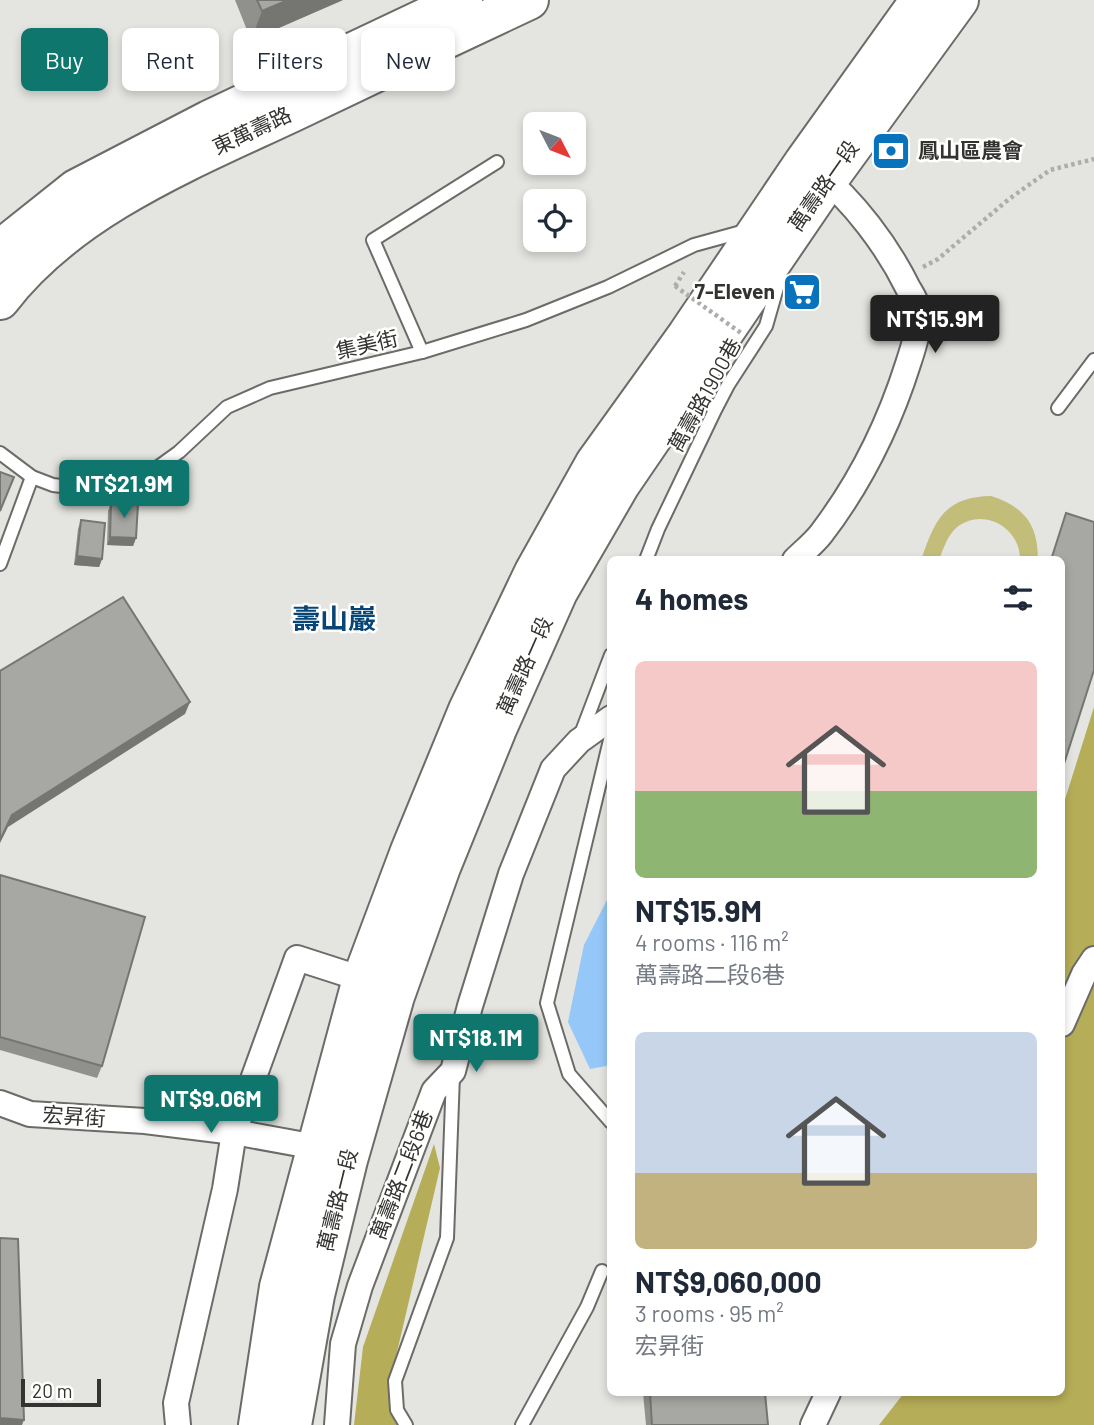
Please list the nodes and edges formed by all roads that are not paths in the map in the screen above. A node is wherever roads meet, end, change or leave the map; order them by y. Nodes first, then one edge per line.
1 (463, 0) edge
2 (529, 0) edge
3 (920, 0) edge
4 (959, 0) edge
5 (497, 162) dead end
6 (816, 171) junction
7 (772, 235) junction
8 (0, 253) edge
9 (0, 300) edge
10 (422, 352) junction
11 (1094, 360) edge
12 (1058, 408) dead end
13 (0, 453) edge
14 (32, 477) junction
15 (648, 556) edge
16 (799, 556) edge
17 (0, 564) edge
18 (607, 666) edge
19 (607, 721) edge
20 (579, 741) junction
21 (607, 753) edge
22 (1094, 959) edge
23 (362, 979) junction
24 (1065, 1017) edge
25 (453, 1072) junction
26 (0, 1103) edge
27 (607, 1117) edge
28 (234, 1132) junction
29 (316, 1147) junction
30 (602, 1271) dead end
31 (827, 1396) edge
32 (178, 1425) edge
33 (258, 1425) edge
34 (292, 1425) edge
35 (337, 1425) edge
36 (405, 1425) edge
37 (522, 1425) edge
38 (813, 1425) edge

1 - 8 main road, 東萬壽路
2 - 9 main road, 東萬壽路
3 - 6 main road, 萬壽路一段
4 - 6 main road, 萬壽路一段
5 - 10 lane
6 - 7 main road, 萬壽路一段
6 - 16 street
7 - 10 lane, 集美街
7 - 15 lane, 萬壽路1900巷
7 - 23 main road, 萬壽路一段
7 - 34 main road, 萬壽路一段
10 - 14 lane, 集美街
11 - 12 lane
13 - 14 lane, 集美街
14 - 17 lane
18 - 20 lane
19 - 20 street, 萬壽路二段6巷
20 - 25 street, 萬壽路二段6巷
21 - 27 lane
22 - 24 street
23 - 28 street
23 - 29 main road, 萬壽路一段
25 - 35 street, 萬壽路二段6巷
25 - 36 lane
26 - 28 street, 宏昇街
28 - 29 street, 宏昇街
28 - 32 street
29 - 33 main road, 萬壽路一段
30 - 37 lane
31 - 38 street

